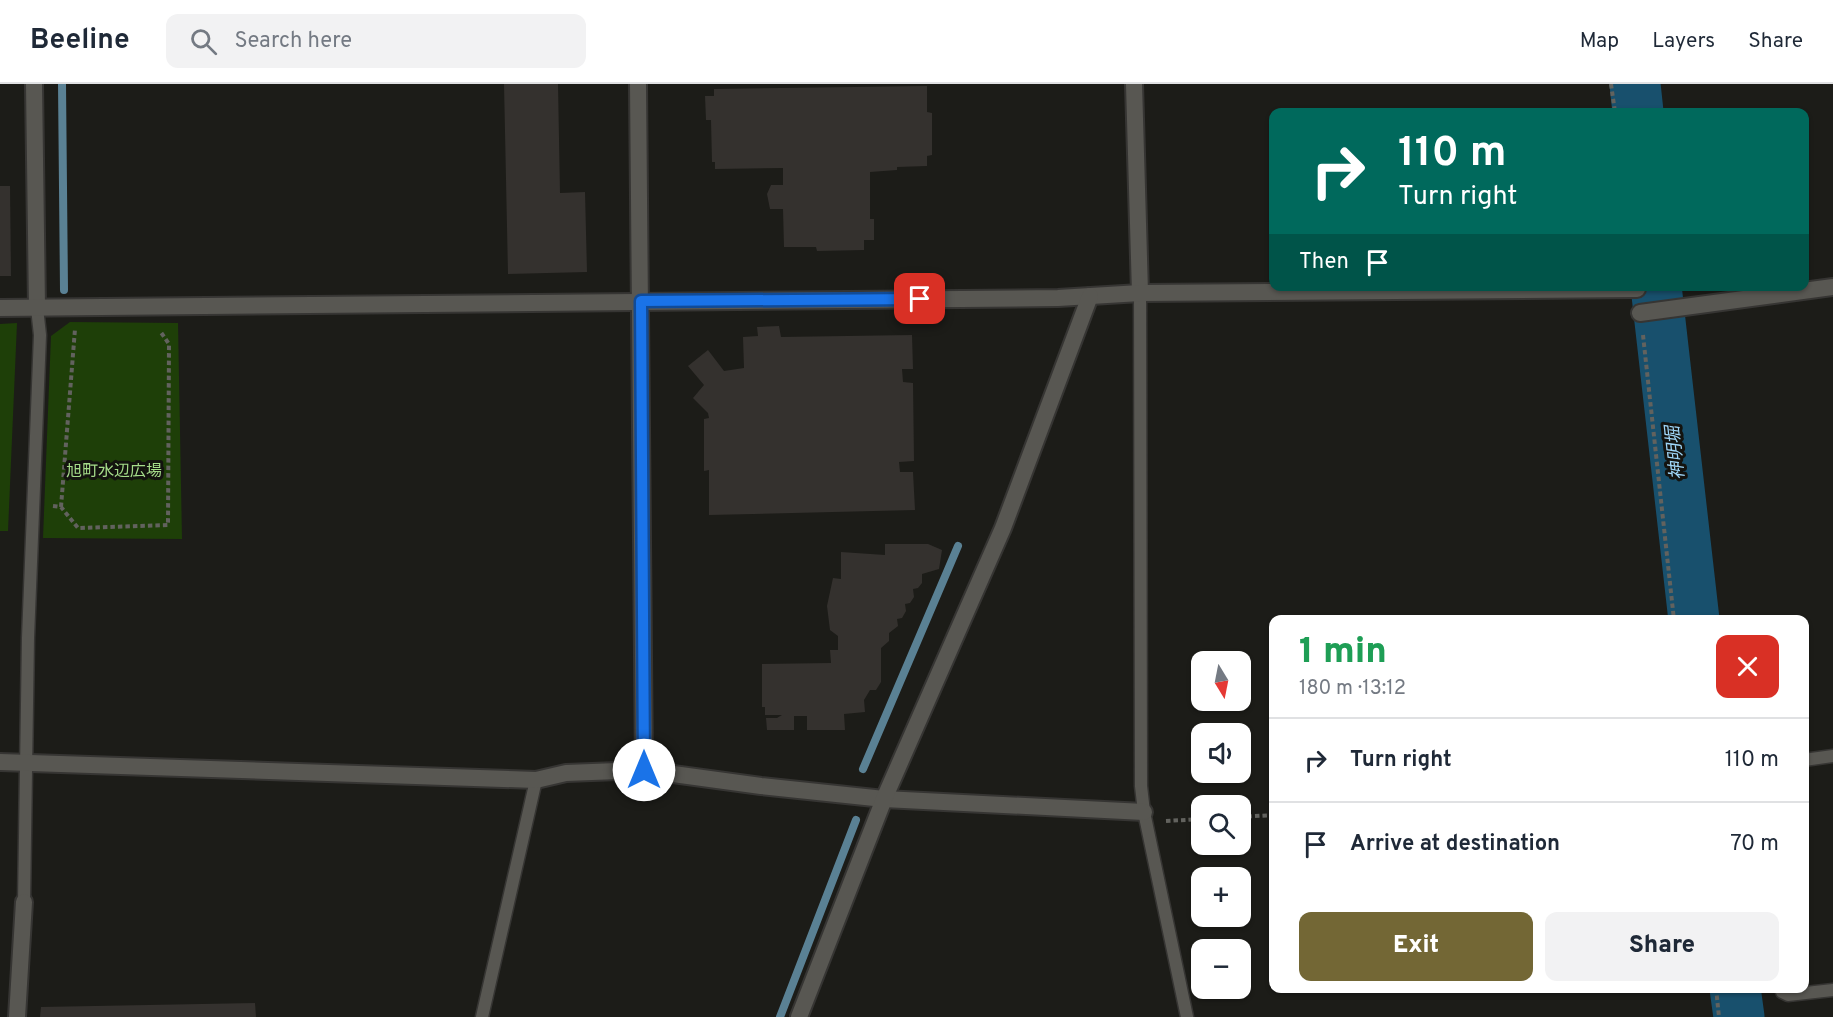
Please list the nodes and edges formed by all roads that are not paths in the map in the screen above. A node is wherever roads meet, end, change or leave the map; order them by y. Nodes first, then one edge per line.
1 (34, 84) edge
2 (638, 84) edge
3 (1134, 84) edge
4 (1833, 287) edge
5 (1809, 290) edge
6 (1388, 291) edge
7 (1806, 291) edge
8 (1140, 292) junction
9 (1090, 296) junction
10 (641, 301) junction
11 (0, 308) edge
12 (37, 308) junction
13 (1640, 313) road end
14 (1833, 756) edge
15 (1809, 759) edge
16 (0, 762) edge
17 (27, 764) junction
18 (644, 770) junction
19 (536, 780) junction
20 (884, 799) junction
21 (1144, 812) junction
22 (24, 902) joint
23 (1833, 990) edge
24 (1784, 993) edge
25 (1806, 993) edge
26 (1809, 993) edge
27 (17, 1017) edge
28 (482, 1017) edge
29 (799, 1017) edge
30 (1187, 1017) edge

1 - 12 street
2 - 10 street
3 - 8 street
4 - 5 street
6 - 8 street
7 - 13 street
8 - 9 street
8 - 21 lane
9 - 10 street
9 - 20 street
10 - 12 street
10 - 18 street
11 - 12 street
12 - 17 lane
14 - 15 lane
16 - 17 street
17 - 19 street
17 - 22 lane
18 - 19 street
18 - 20 street
19 - 28 lane
20 - 21 street
20 - 29 street
21 - 30 lane
22 - 27 street
23 - 26 lane
24 - 25 lane

